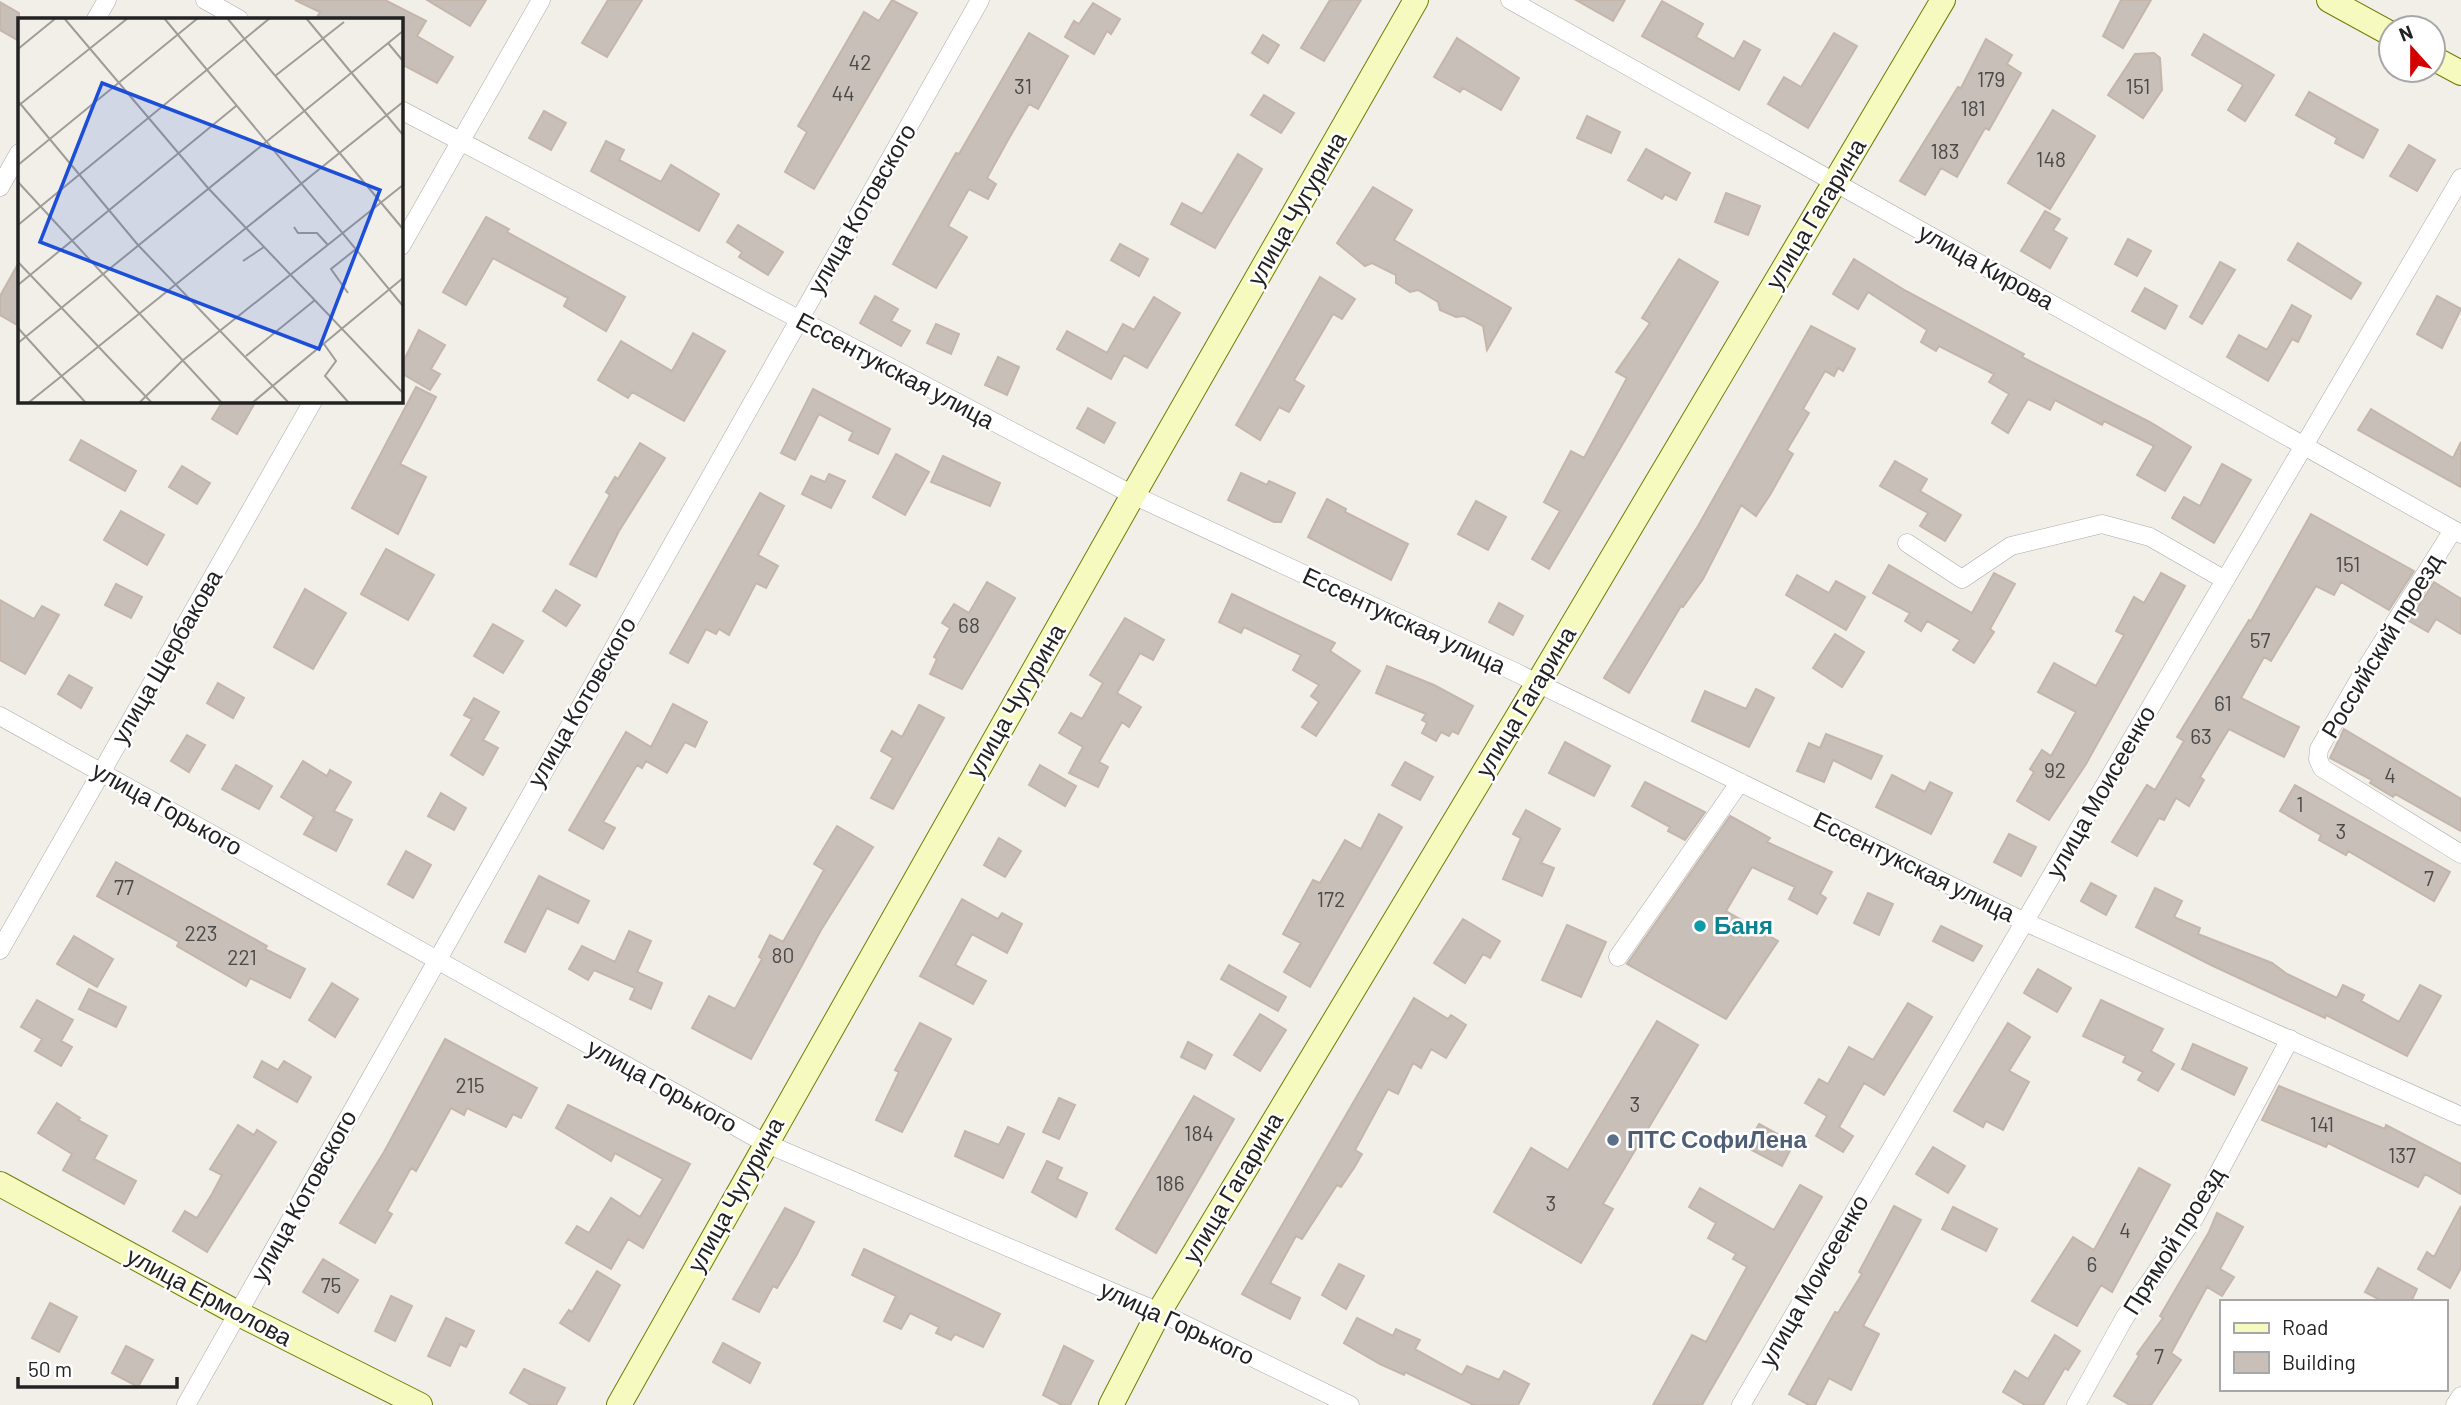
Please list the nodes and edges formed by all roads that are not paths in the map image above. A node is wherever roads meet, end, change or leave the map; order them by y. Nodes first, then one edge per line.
1 (107, 0) edge
2 (205, 0) edge
3 (541, 0) edge
4 (980, 0) edge
5 (1416, 0) edge
6 (1510, 0) edge
7 (1943, 0) edge
8 (2329, 0) edge
9 (97, 18) edge
10 (237, 18) edge
11 (2377, 26) edge
12 (402, 111) edge
13 (459, 144) junction
14 (18, 155) edge
15 (2461, 178) edge
16 (1835, 182) junction
17 (0, 187) edge
18 (402, 244) edge
19 (799, 320) junction
20 (312, 402) edge
21 (2304, 446) junction
22 (1133, 495) junction
23 (2457, 532) edge
24 (1907, 543) dead end
25 (2225, 580) junction
26 (1538, 683) junction
27 (0, 716) edge
28 (101, 772) junction
29 (1740, 782) junction
30 (2461, 854) edge
31 (2025, 922) junction
32 (0, 950) edge
33 (1618, 957) dead end
34 (436, 960) junction
35 (2290, 1040) junction
36 (2461, 1116) edge
37 (765, 1143) junction
38 (0, 1184) edge
39 (1158, 1312) junction
40 (239, 1314) junction
41 (2461, 1395) edge
42 (186, 1405) edge
43 (420, 1405) edge
44 (619, 1405) edge
45 (1111, 1405) edge
46 (1350, 1405) edge
47 (1741, 1405) edge
48 (2076, 1405) edge
49 (2455, 1405) edge

1 - 9 street
2 - 10 street
3 - 13 street
4 - 19 street, улица Котовского
5 - 22 street, улица Чугурина
6 - 16 street, улица Кирова
7 - 16 street, улица Гагарина
8 - 11 street
12 - 13 street, Ессентукская улица
13 - 18 street
13 - 19 street, Ессентукская улица
14 - 17 street
15 - 21 street, улица Моисеенко
16 - 21 street, улица Кирова
16 - 26 street, улица Гагарина
19 - 22 street, Ессентукская улица
19 - 34 street, улица Котовского
20 - 28 street, улица Щербакова
21 - 23 street, улица Кирова
21 - 25 street, улица Моисеенко
22 - 26 street, Ессентукская улица
22 - 37 street, улица Чугурина
23 - 30 street, Российский проезд
24 - 25 street
25 - 31 street, улица Моисеенко
26 - 29 street, Ессентукская улица
26 - 39 street, улица Гагарина
27 - 28 street, улица Горького
28 - 32 street, улица Щербакова
28 - 34 street, улица Горького
29 - 31 street, Ессентукская улица
29 - 33 street
31 - 35 street, Ессентукская улица
31 - 47 street, улица Моисеенко
34 - 37 street, улица Горького
34 - 40 street, улица Котовского
35 - 36 street, Ессентукская улица
35 - 48 street, Прямой проезд
37 - 39 street, улица Горького
37 - 44 street, улица Чугурина
38 - 40 street, улица Ермолова
39 - 45 street, улица Гагарина
39 - 46 street, улица Горького
40 - 42 street, улица Котовского
40 - 43 street, улица Ермолова
41 - 49 street

